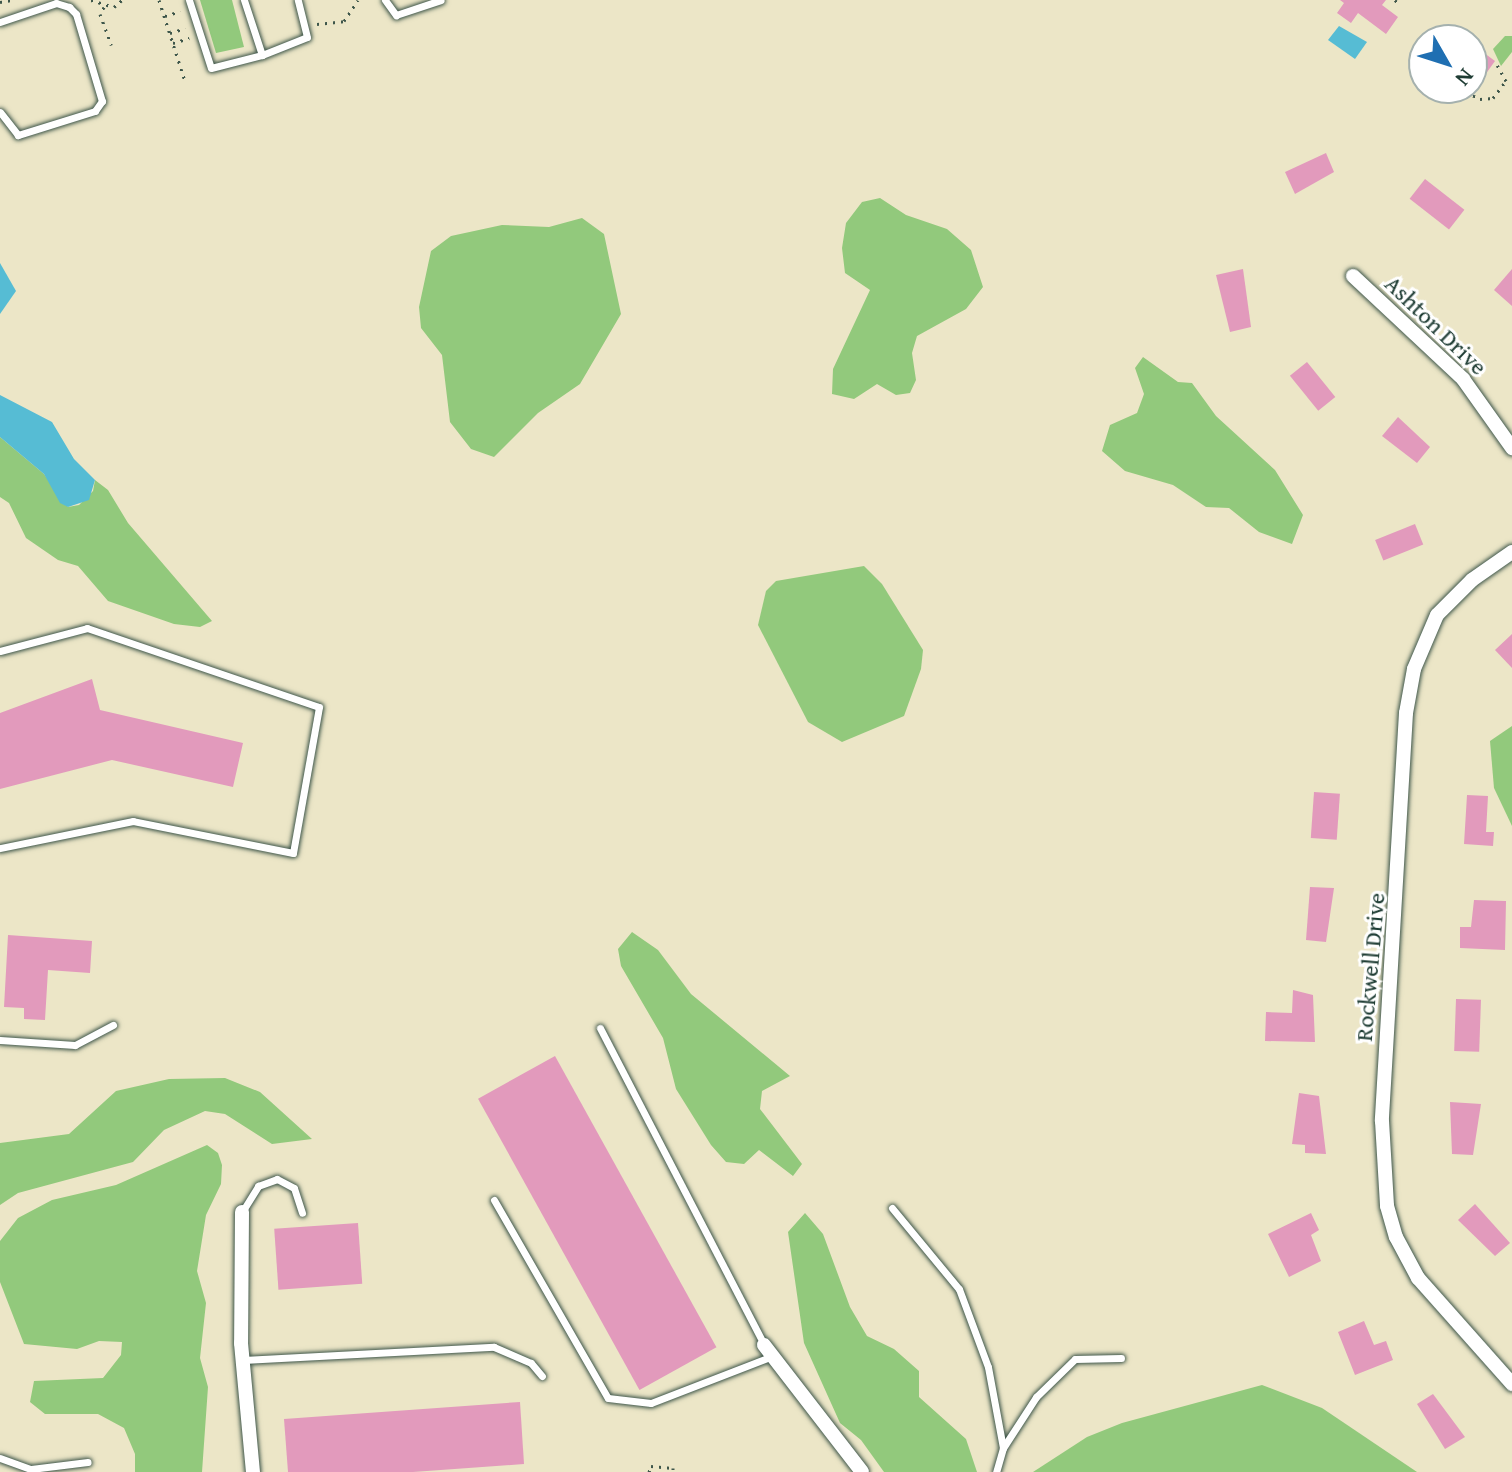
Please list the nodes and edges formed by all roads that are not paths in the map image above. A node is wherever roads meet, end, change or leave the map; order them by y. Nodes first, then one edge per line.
1 (244, 0) edge
2 (298, 0) edge
3 (385, 0) edge
4 (441, 0) edge
5 (190, 4) edge
6 (0, 22) edge
7 (262, 55) junction
8 (0, 112) edge
9 (1353, 276) dead end
10 (1512, 448) edge
11 (1512, 552) edge
12 (0, 651) edge
13 (0, 848) edge
14 (113, 1025) dead end
15 (600, 1028) dead end
16 (0, 1040) edge
17 (494, 1200) dead end
18 (892, 1208) dead end
19 (242, 1212) joint
20 (302, 1213) dead end
21 (768, 1350) junction
22 (1121, 1358) dead end
23 (243, 1360) junction
24 (542, 1376) dead end
25 (1512, 1384) edge
26 (1003, 1448) junction
27 (0, 1458) edge
28 (88, 1462) dead end
29 (253, 1472) edge
30 (862, 1472) edge
31 (996, 1472) edge

1 - 7 lane
2 - 7 lane
3 - 4 lane
5 - 7 lane
6 - 8 lane
9 - 10 street, Ashton Drive
11 - 25 street, Rockwell Drive
12 - 13 lane
14 - 16 lane
15 - 21 lane
17 - 21 lane
18 - 26 lane
19 - 20 lane
19 - 23 street
21 - 30 street
22 - 26 lane
23 - 24 lane
23 - 29 street
26 - 31 lane
27 - 28 lane

